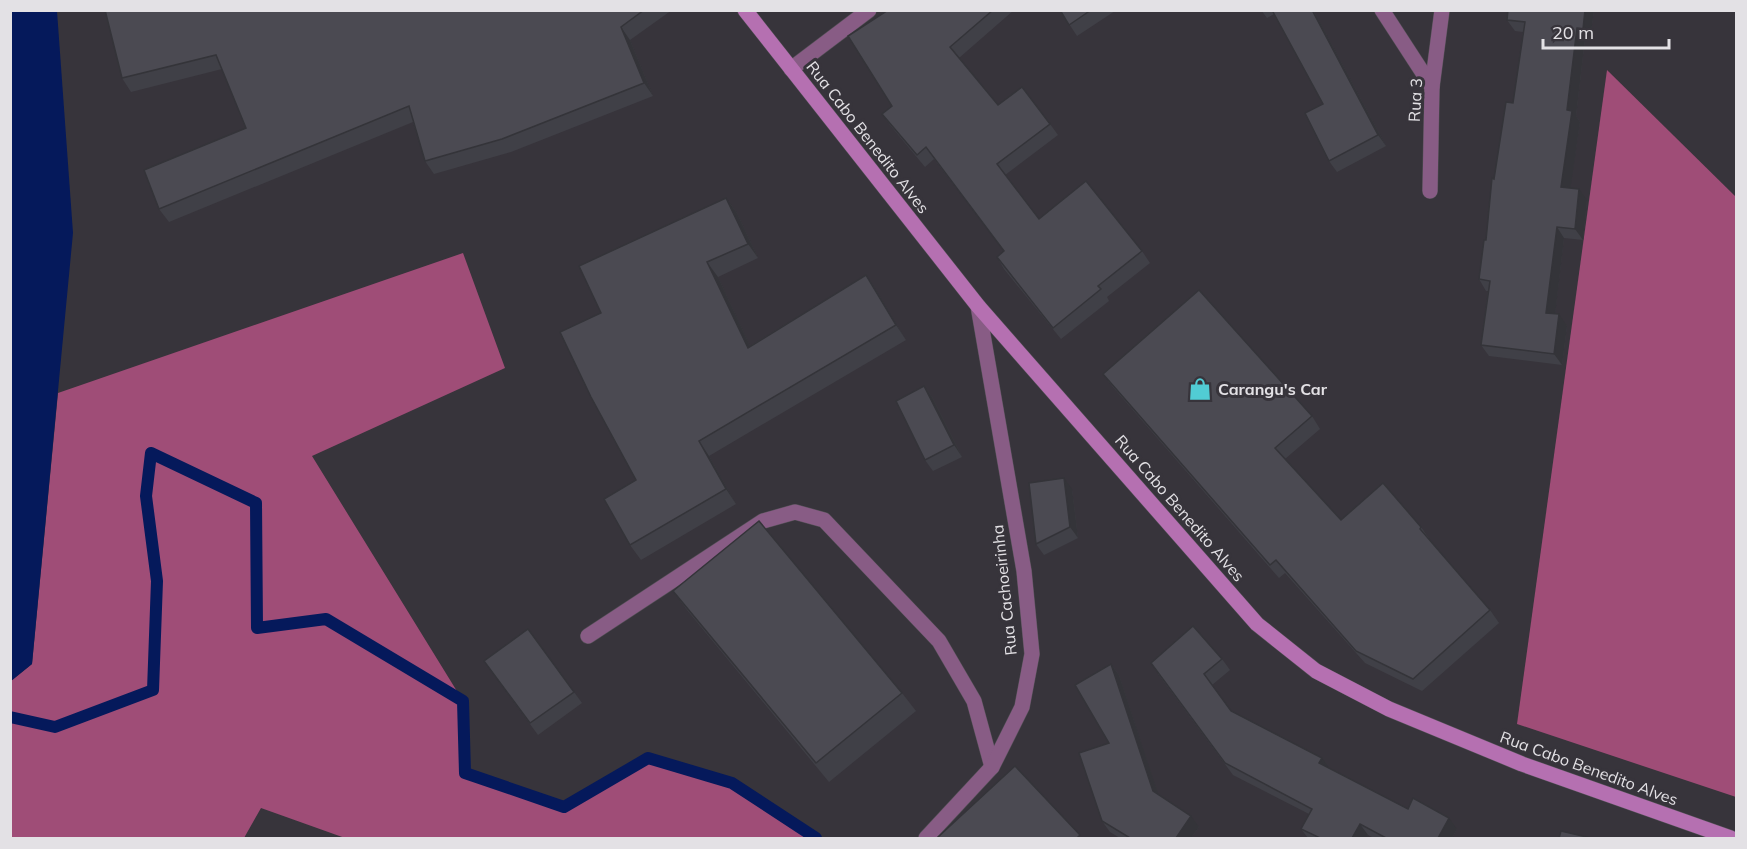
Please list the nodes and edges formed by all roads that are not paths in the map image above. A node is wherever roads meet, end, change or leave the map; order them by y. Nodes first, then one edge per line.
1 (745, 10) edge
2 (869, 10) edge
3 (1382, 10) edge
4 (1442, 10) edge
5 (791, 69) junction
6 (1432, 87) junction
7 (1430, 191) dead end
8 (978, 306) junction
9 (588, 636) dead end
10 (992, 767) junction
11 (926, 838) edge
12 (1731, 838) edge

1 - 5 main road, Rua Cabo Benedito Alves
2 - 5 street
3 - 6 street
4 - 6 street, Rua 3
5 - 8 main road, Rua Cabo Benedito Alves
6 - 7 street, Rua 3
8 - 10 street, Rua Cachoeirinha
8 - 12 main road, Rua Cabo Benedito Alves
9 - 10 street
10 - 11 street, Rua Cachoeirinha

